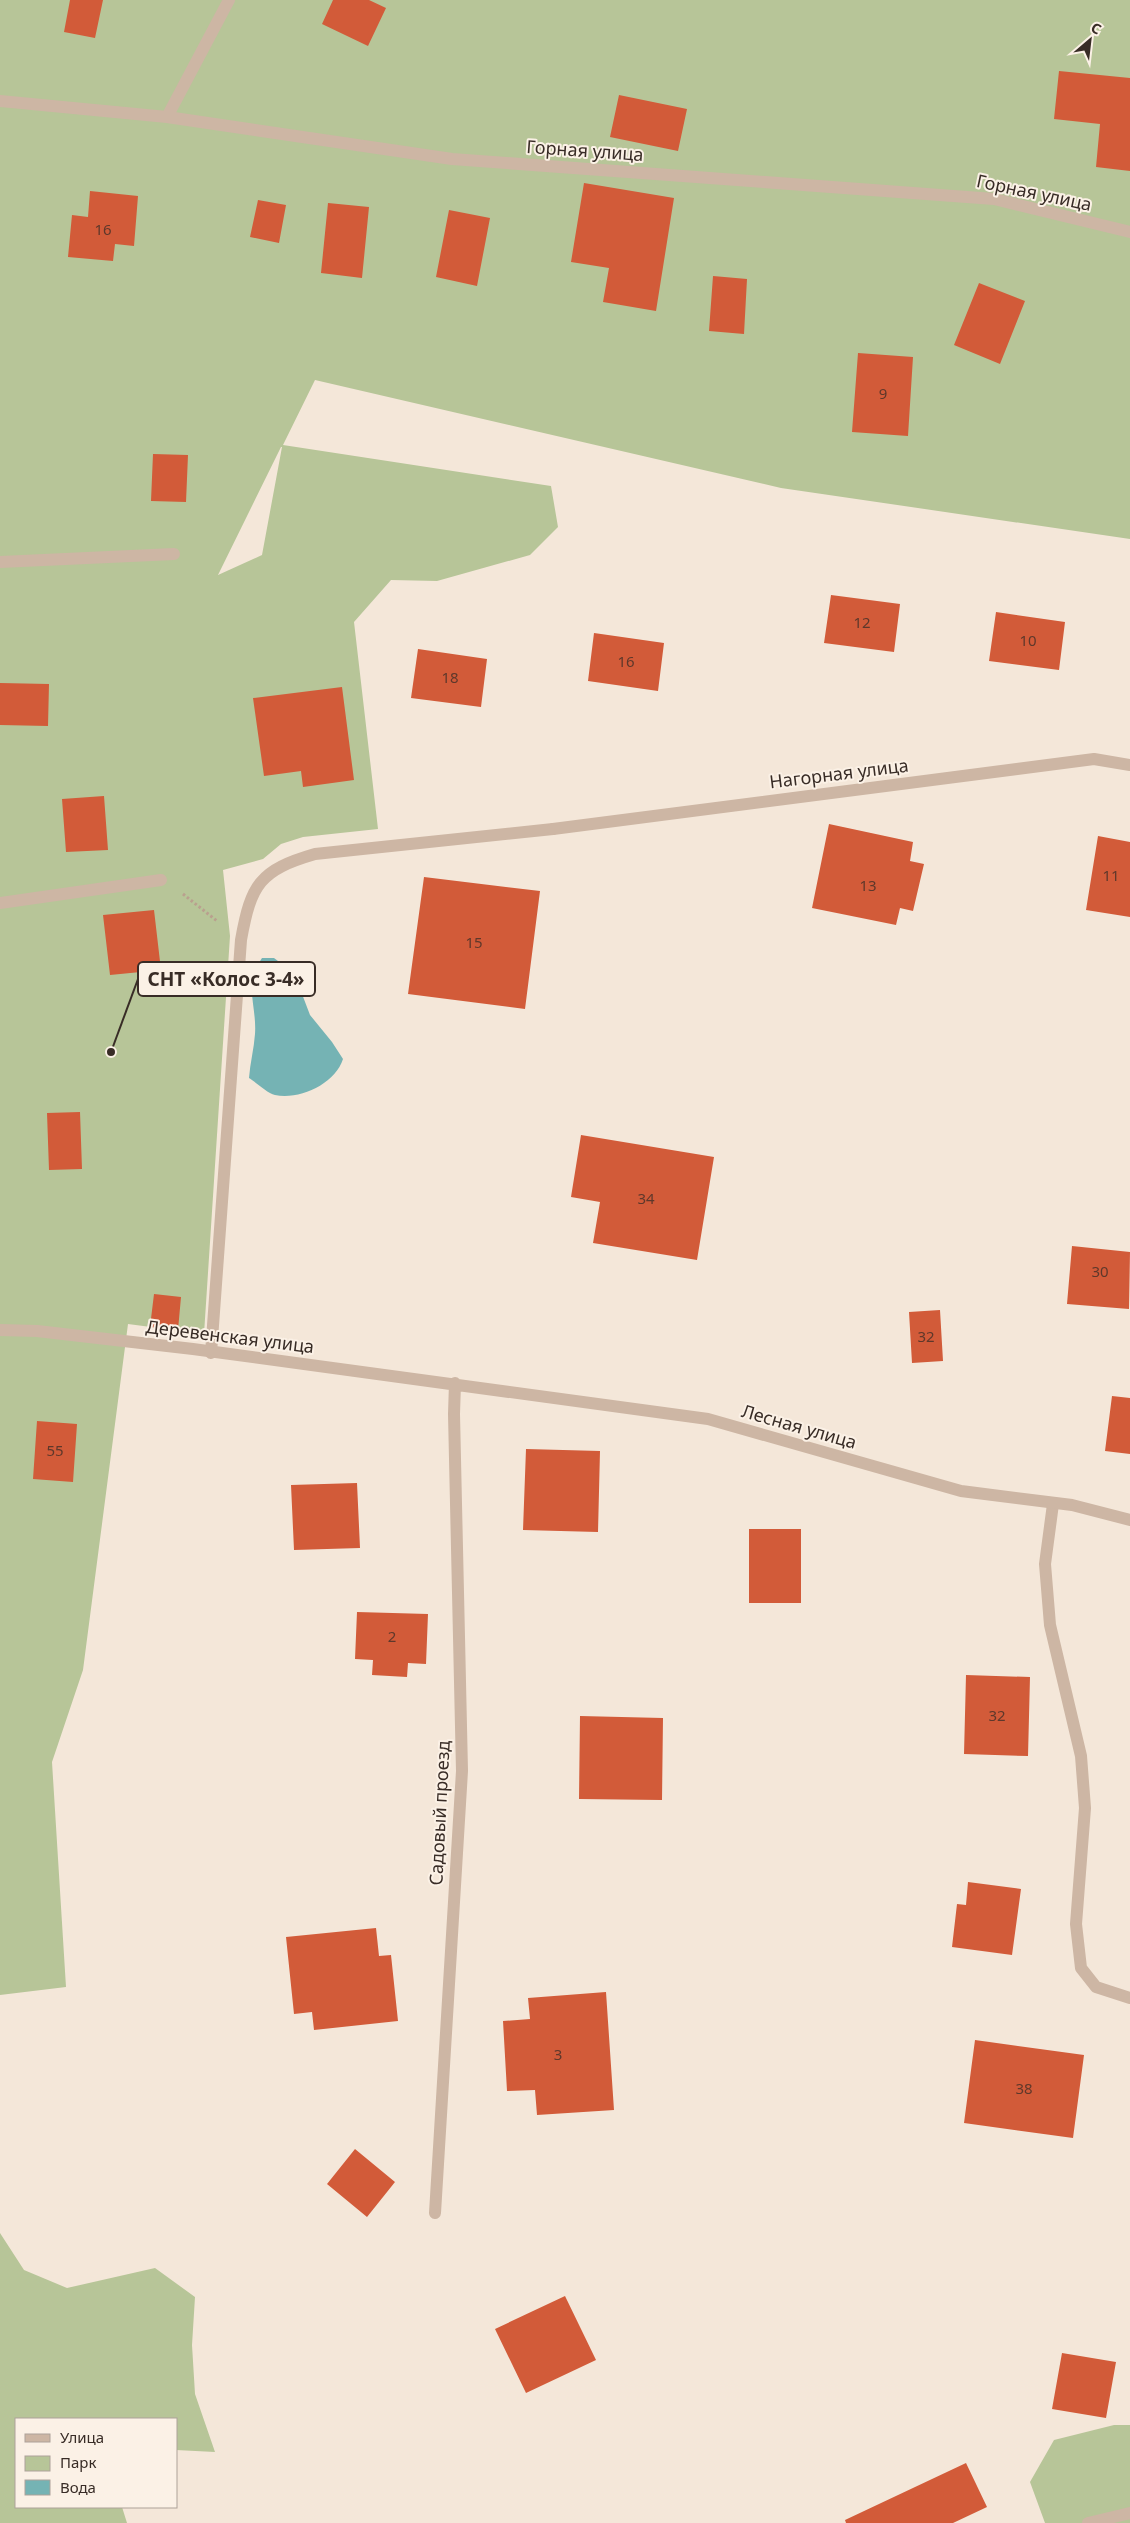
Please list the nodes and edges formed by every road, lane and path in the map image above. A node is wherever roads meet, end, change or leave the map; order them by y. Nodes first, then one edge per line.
1 (229, 0) edge
2 (0, 101) edge
3 (167, 117) junction
4 (1130, 232) edge
5 (174, 554) dead end
6 (0, 562) edge
7 (1130, 765) edge
8 (162, 880) joint
9 (0, 903) edge
10 (245, 920) junction
11 (0, 1330) edge
12 (211, 1353) junction
13 (455, 1383) junction
14 (1053, 1504) junction
15 (1130, 1520) edge
16 (1130, 1998) edge
17 (435, 2213) dead end
18 (1130, 2513) edge
19 (1088, 2523) edge

1 - 3 street
2 - 3 street, Горная улица
3 - 4 street, Горная улица
5 - 6 street
7 - 10 street, Нагорная улица
8 - 9 street
8 - 10 path
10 - 12 street, Нагорная улица
11 - 12 street, Деревенская улица
12 - 13 street, Деревенская улица
13 - 14 street, Лесная улица
13 - 17 street, Садовый проезд
14 - 15 street, Лесная улица
14 - 16 street
18 - 19 street

